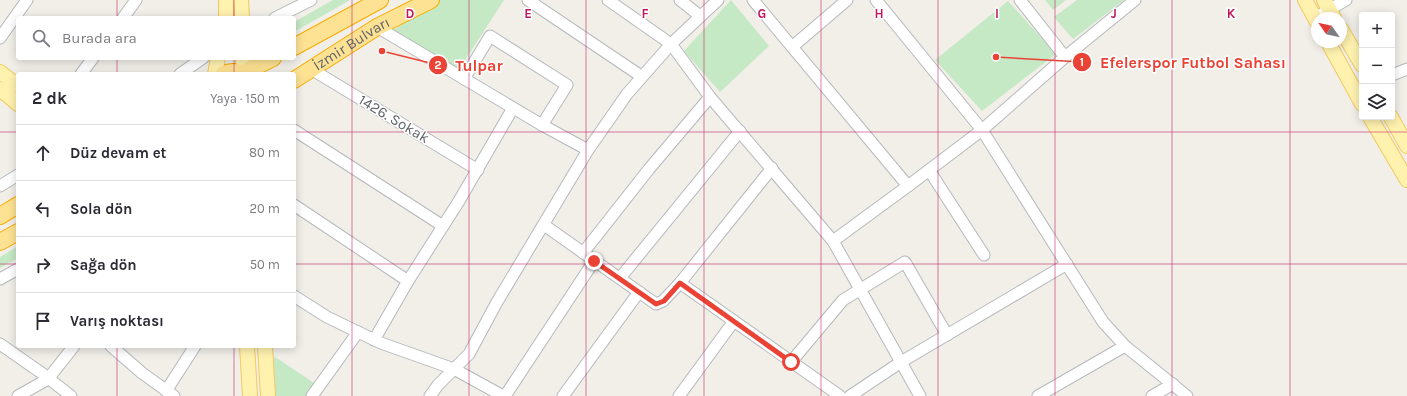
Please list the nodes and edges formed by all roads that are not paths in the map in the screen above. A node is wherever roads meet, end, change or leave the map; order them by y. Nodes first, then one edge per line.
1 (27, 0) edge
2 (136, 0) edge
3 (226, 0) edge
4 (241, 0) edge
5 (311, 0) edge
6 (380, 0) edge
7 (432, 0) edge
8 (528, 0) edge
9 (608, 0) edge
10 (680, 0) edge
11 (718, 0) edge
12 (753, 0) edge
13 (847, 0) edge
14 (876, 0) edge
15 (1020, 0) edge
16 (1135, 0) edge
17 (1305, 0) edge
18 (1346, 0) edge
19 (1329, 9) edge
20 (1312, 12) edge
21 (124, 16) edge
22 (226, 16) edge
23 (242, 16) edge
24 (279, 16) edge
25 (700, 16) junction
26 (377, 27) junction
27 (0, 38) edge
28 (1347, 40) edge
29 (671, 44) junction
30 (296, 46) edge
31 (792, 47) junction
32 (1332, 48) edge
33 (1065, 57) junction
34 (92, 60) edge
35 (200, 60) edge
36 (218, 60) edge
37 (267, 60) edge
38 (1359, 61) edge
39 (243, 68) edge
40 (311, 68) junction
41 (1407, 69) edge
42 (0, 72) edge
43 (82, 72) edge
44 (183, 72) edge
45 (215, 72) edge
46 (1395, 74) edge
47 (641, 76) junction
48 (296, 79) edge
49 (464, 79) junction
50 (16, 84) edge
51 (0, 88) edge
52 (1358, 89) edge
53 (710, 96) junction
54 (16, 102) edge
55 (514, 108) junction
56 (1372, 120) edge
57 (1393, 120) edge
58 (542, 125) junction
59 (982, 130) junction
60 (296, 131) edge
61 (740, 131) junction
62 (1407, 146) edge
63 (588, 150) junction
64 (772, 168) junction
65 (478, 170) junction
66 (929, 170) junction
67 (16, 176) edge
68 (1407, 180) edge
69 (2, 182) edge
70 (908, 186) junction
71 (16, 206) edge
72 (296, 206) edge
73 (0, 216) edge
74 (544, 225) junction
75 (443, 226) junction
76 (16, 233) edge
77 (833, 240) junction
78 (0, 242) edge
79 (583, 254) junction
80 (984, 255) dead end
81 (594, 261) junction
82 (1067, 264) junction
83 (16, 270) edge
84 (620, 278) junction
85 (0, 279) edge
86 (408, 281) junction
87 (680, 283) junction
88 (860, 289) junction
89 (640, 292) junction
90 (296, 297) edge
91 (734, 321) junction
92 (358, 332) junction
93 (947, 335) junction
94 (374, 340) junction
95 (0, 344) edge
96 (1125, 346) junction
97 (72, 348) edge
98 (113, 348) edge
99 (194, 348) edge
100 (247, 348) edge
101 (265, 348) edge
102 (791, 362) junction
103 (901, 362) junction
104 (454, 369) junction
105 (48, 379) junction
106 (1173, 384) junction
107 (170, 394) edge
108 (18, 396) edge
109 (71, 396) edge
110 (250, 396) edge
111 (268, 396) edge
112 (312, 396) edge
113 (430, 396) edge
114 (504, 396) edge
115 (563, 396) edge
116 (679, 396) edge
117 (840, 396) edge
118 (850, 396) edge
119 (920, 396) edge
120 (1038, 396) edge
121 (1152, 396) edge
122 (1187, 396) edge

1 - 27 street
2 - 21 street
3 - 22 main road
4 - 23 main road
5 - 24 street
6 - 30 highway, İzmir Bulvarı
7 - 26 highway, İzmir Bulvarı
8 - 47 street
9 - 29 street
10 - 25 street
11 - 25 street
12 - 31 street
13 - 31 street
14 - 59 street
15 - 33 street
16 - 33 street
17 - 20 main road
18 - 19 street
25 - 29 street
26 - 40 highway, İzmir Bulvarı
26 - 49 street
28 - 38 main road
29 - 47 street
29 - 53 street
31 - 70 street
32 - 52 main road
33 - 59 street
34 - 43 street
35 - 44 street
36 - 45 main road
37 - 39 highway
40 - 48 highway, İzmir Bulvarı
40 - 65 street, 1426. Sokak
41 - 46 street
42 - 50 main road
47 - 63 street
49 - 55 street
49 - 58 street
51 - 54 main road
53 - 61 street
53 - 79 street
55 - 58 street
55 - 65 street
56 - 68 main road
57 - 62 main road
58 - 63 street
59 - 66 street
59 - 82 street
60 - 75 street
61 - 64 street
61 - 84 street
63 - 74 street
64 - 77 street
64 - 87 street
65 - 75 street
66 - 70 street
66 - 80 street
67 - 69 street
70 - 77 street
71 - 73 highway
72 - 86 street
74 - 79 street
74 - 104 street
75 - 86 street
76 - 78 highway
77 - 88 street
79 - 81 street
81 - 84 street
81 - 114 street
82 - 93 street
82 - 96 street
83 - 85 street
84 - 89 street
86 - 94 street
87 - 89 street
87 - 91 street
88 - 93 street
88 - 102 street
88 - 103 street
89 - 115 street
90 - 92 street
91 - 102 street
91 - 116 street
92 - 94 street
92 - 112 street
93 - 103 street
94 - 104 street
95 - 105 street
96 - 106 street
96 - 120 street
97 - 105 street
98 - 107 street
99 - 107 street
100 - 110 main road
101 - 111 main road
102 - 117 street
103 - 118 street
103 - 119 street
104 - 113 street
104 - 114 street
105 - 108 street
105 - 109 street
106 - 121 street
106 - 122 street

